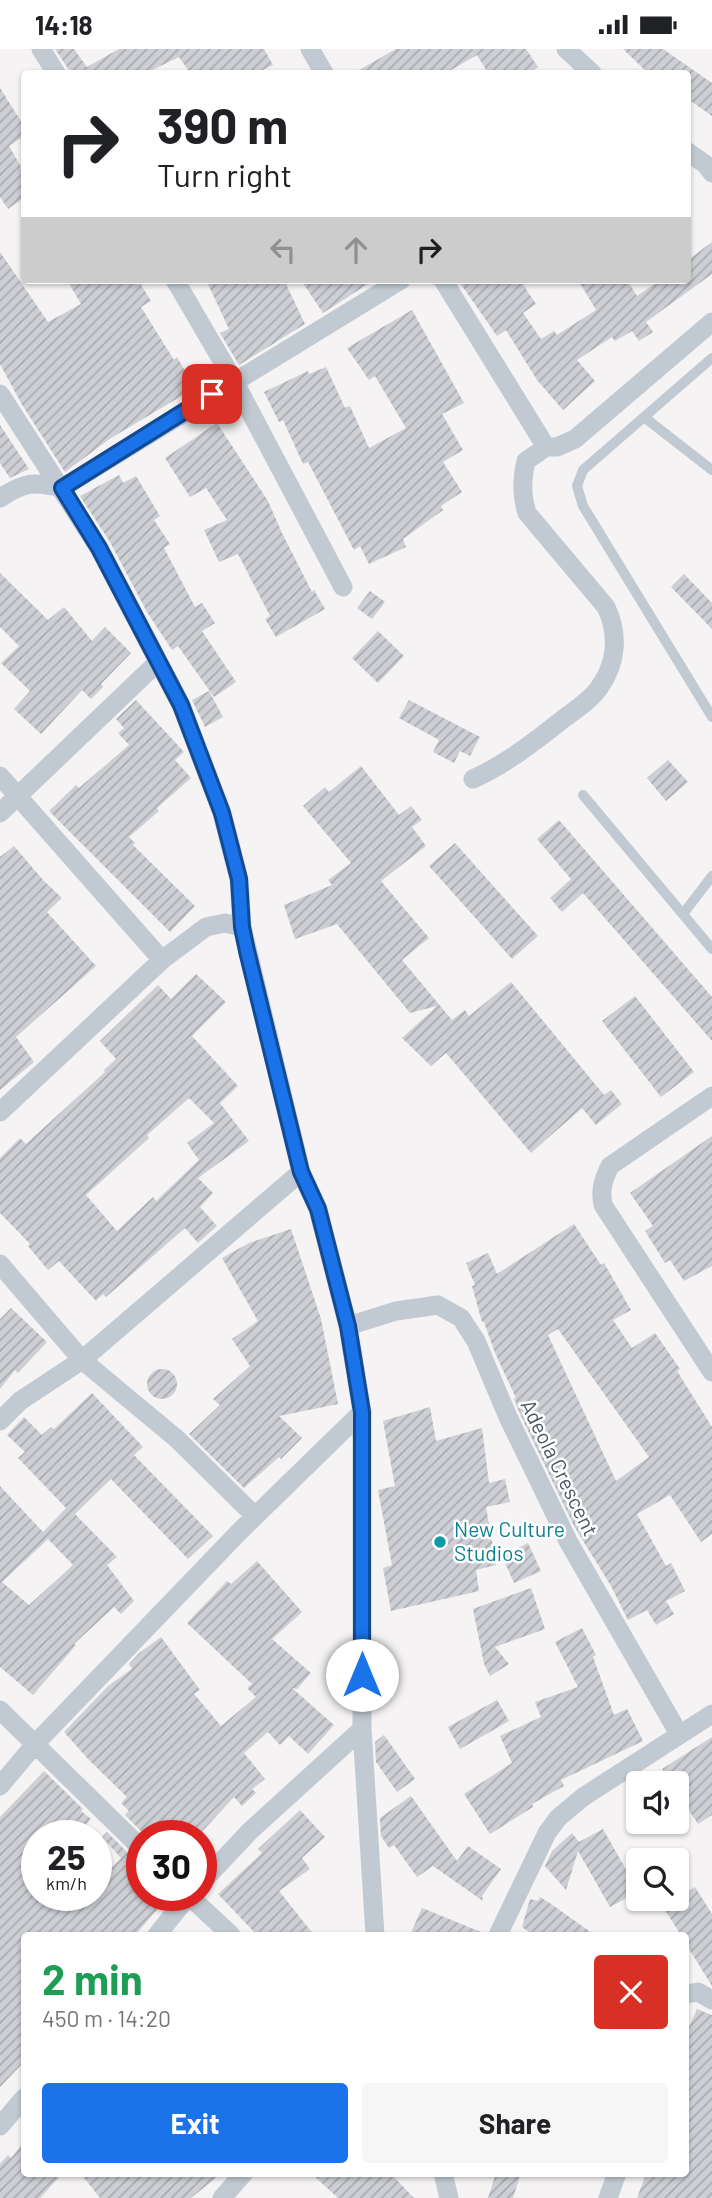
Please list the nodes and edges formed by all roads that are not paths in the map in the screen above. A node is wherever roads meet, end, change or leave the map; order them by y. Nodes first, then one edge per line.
1 (41, 49) edge
2 (310, 49) edge
3 (566, 49) edge
4 (54, 70) edge
5 (322, 70) edge
6 (589, 70) edge
7 (691, 154) edge
8 (710, 165) edge
9 (177, 284) edge
10 (394, 284) edge
11 (445, 284) edge
12 (712, 323) edge
13 (712, 358) edge
14 (234, 381) junction
15 (0, 394) edge
16 (644, 417) junction
17 (545, 447) junction
18 (712, 470) edge
19 (62, 488) junction
20 (0, 498) edge
21 (343, 587) dead end
22 (158, 662) junction
23 (712, 716) edge
24 (0, 776) edge
25 (473, 779) dead end
26 (18, 795) junction
27 (583, 795) dead end
28 (0, 813) edge
29 (712, 876) edge
30 (683, 914) junction
31 (242, 927) junction
32 (712, 949) edge
33 (162, 960) junction
34 (712, 1096) edge
35 (0, 1112) edge
36 (301, 1172) junction
37 (0, 1264) edge
38 (350, 1325) junction
39 (82, 1360) junction
40 (712, 1372) edge
41 (362, 1412) junction
42 (0, 1421) edge
43 (255, 1516) junction
44 (0, 1710) edge
45 (711, 1717) edge
46 (362, 1729) junction
47 (679, 1734) junction
48 (36, 1743) junction
49 (0, 1786) edge
50 (126, 1833) edge
51 (217, 1866) edge
52 (176, 1911) edge
53 (206, 1911) edge
54 (159, 1932) edge
55 (228, 1932) edge
56 (375, 1932) edge
57 (499, 1932) edge
58 (689, 1994) edge
59 (712, 2000) edge
60 (21, 2102) edge
61 (0, 2126) edge
62 (240, 2177) edge
63 (444, 2177) edge
64 (616, 2177) edge
65 (222, 2198) edge
66 (449, 2198) edge
67 (608, 2198) edge

1 - 4 street
2 - 5 street
3 - 6 street
7 - 8 street
9 - 14 street
10 - 14 street
11 - 17 street
12 - 17 street
13 - 16 lane
14 - 19 street
14 - 21 street
15 - 19 street
16 - 18 lane
16 - 23 lane
17 - 25 street
19 - 20 street
19 - 22 street
22 - 26 street
22 - 31 street
24 - 26 street
26 - 28 street
26 - 33 street
27 - 30 lane
29 - 30 lane
30 - 32 lane
31 - 33 street
31 - 36 street
33 - 35 street
34 - 40 street
36 - 38 street
36 - 39 street
37 - 39 street
38 - 41 street
38 - 47 street, Adeola Crescent
39 - 42 street
39 - 43 street
41 - 43 street
41 - 46 street
43 - 48 street
44 - 48 street
45 - 47 street
46 - 51 street
46 - 56 street
47 - 57 street
48 - 49 street
48 - 50 street
52 - 54 street
53 - 55 street
58 - 59 street
60 - 61 street
62 - 65 street
63 - 66 street
64 - 67 street

